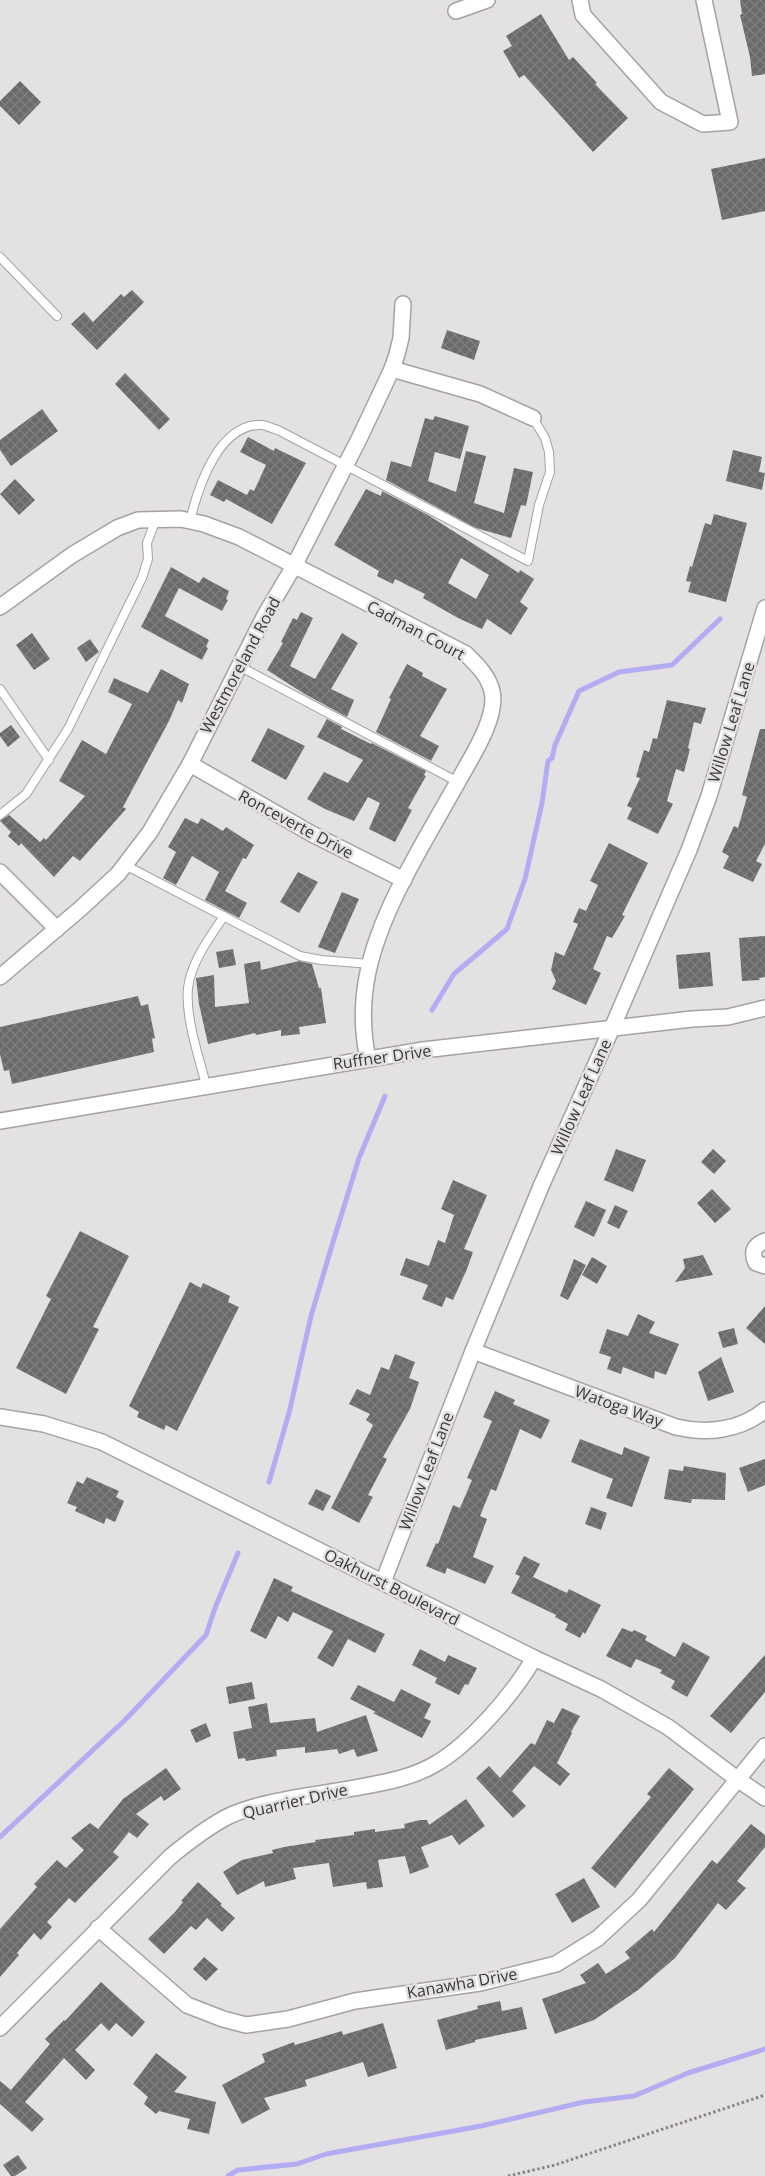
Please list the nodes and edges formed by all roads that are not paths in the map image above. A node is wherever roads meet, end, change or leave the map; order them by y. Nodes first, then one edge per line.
1 (487, 0) edge
2 (580, 0) edge
3 (704, 0) edge
4 (456, 10) dead end
5 (0, 257) edge
6 (403, 304) dead end
7 (56, 316) dead end
8 (392, 369) junction
9 (533, 418) joint
10 (346, 466) junction
11 (156, 518) junction
12 (190, 521) junction
13 (294, 566) junction
14 (0, 607) edge
15 (765, 608) edge
16 (239, 666) junction
17 (0, 689) edge
18 (49, 760) junction
19 (190, 764) junction
20 (458, 782) junction
21 (0, 815) edge
22 (125, 865) junction
23 (0, 872) edge
24 (404, 880) junction
25 (224, 916) junction
26 (57, 929) junction
27 (370, 964) junction
28 (0, 977) edge
29 (765, 1008) edge
30 (612, 1028) junction
31 (368, 1059) junction
32 (206, 1086) junction
33 (0, 1120) edge
34 (765, 1241) edge
35 (765, 1266) edge
36 (473, 1351) junction
37 (765, 1410) edge
38 (0, 1417) edge
39 (383, 1582) junction
40 (534, 1658) junction
41 (765, 1746) edge
42 (737, 1779) junction
43 (765, 1798) edge
44 (98, 1928) junction
45 (0, 2028) edge

1 - 4 street
2 - 3 street
5 - 7 lane
6 - 8 street, Westmoreland Road
8 - 9 street
8 - 10 street, Westmoreland Road
9 - 10 lane
10 - 12 lane
10 - 13 street, Westmoreland Road
11 - 12 street, Cadman Court
11 - 14 street, Cadman Court
11 - 18 lane
12 - 13 street, Cadman Court
13 - 16 street, Westmoreland Road
13 - 20 street, Cadman Court
15 - 30 street, Willow Leaf Lane
16 - 19 street, Westmoreland Road
16 - 20 lane
17 - 18 lane
18 - 21 lane
19 - 22 street, Westmoreland Road
19 - 24 street, Ronceverte Drive
20 - 24 street, Cadman Court
22 - 25 lane
22 - 26 street, Westmoreland Road
23 - 26 street
24 - 27 street, Cadman Court
25 - 27 lane
25 - 32 lane
26 - 28 street, Westmoreland Road
27 - 31 street, Cadman Court
29 - 30 street, Ruffner Drive
30 - 31 street, Ruffner Drive
30 - 36 street, Willow Leaf Lane
31 - 32 street, Ruffner Drive
32 - 33 street, Ruffner Drive
34 - 35 street
36 - 37 street, Watoga Way
36 - 39 street, Willow Leaf Lane
38 - 39 street, Oakhurst Boulevard
39 - 40 street, Oakhurst Boulevard
40 - 42 street, Oakhurst Boulevard
40 - 44 street, Quarrier Drive
41 - 42 street, Kanawha Drive
42 - 43 street, Oakhurst Boulevard
42 - 44 street, Kanawha Drive
44 - 45 street, Quarrier Drive

